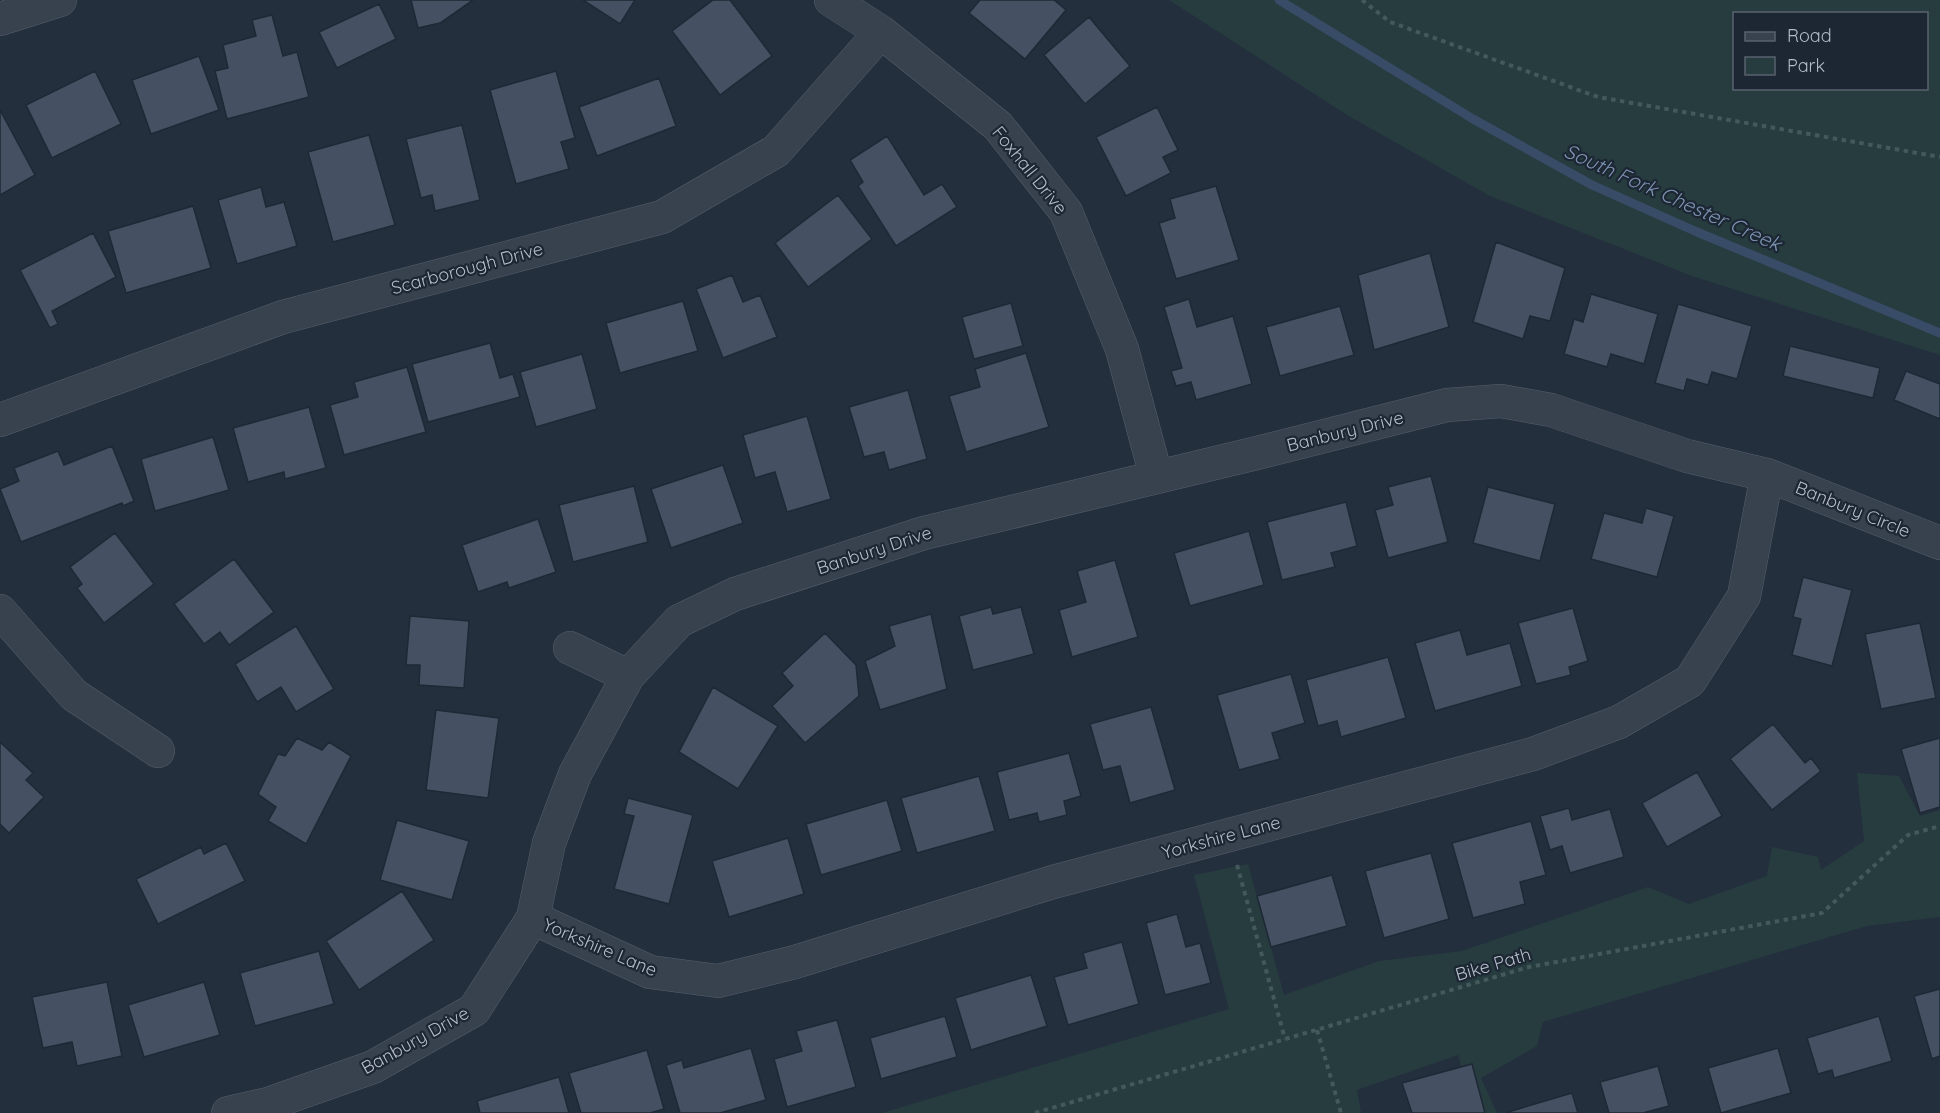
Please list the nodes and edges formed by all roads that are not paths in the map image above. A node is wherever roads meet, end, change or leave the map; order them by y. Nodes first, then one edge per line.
1 (831, 0) edge
2 (50, 1) edge
3 (0, 19) edge
4 (881, 32) junction
5 (0, 420) edge
6 (1767, 475) junction
7 (1156, 476) junction
8 (1940, 543) edge
9 (0, 611) edge
10 (570, 648) dead end
11 (628, 676) junction
12 (158, 752) dead end
13 (533, 918) junction
14 (228, 1113) edge

1 - 4 street, Foxhall Drive
2 - 3 street
4 - 5 street, Scarborough Drive
4 - 7 street, Foxhall Drive
6 - 7 street, Banbury Drive
6 - 8 street, Banbury Circle
6 - 13 street, Yorkshire Lane
7 - 11 street, Banbury Drive
9 - 12 street
10 - 11 street
11 - 13 street, Banbury Drive
13 - 14 street, Banbury Drive

